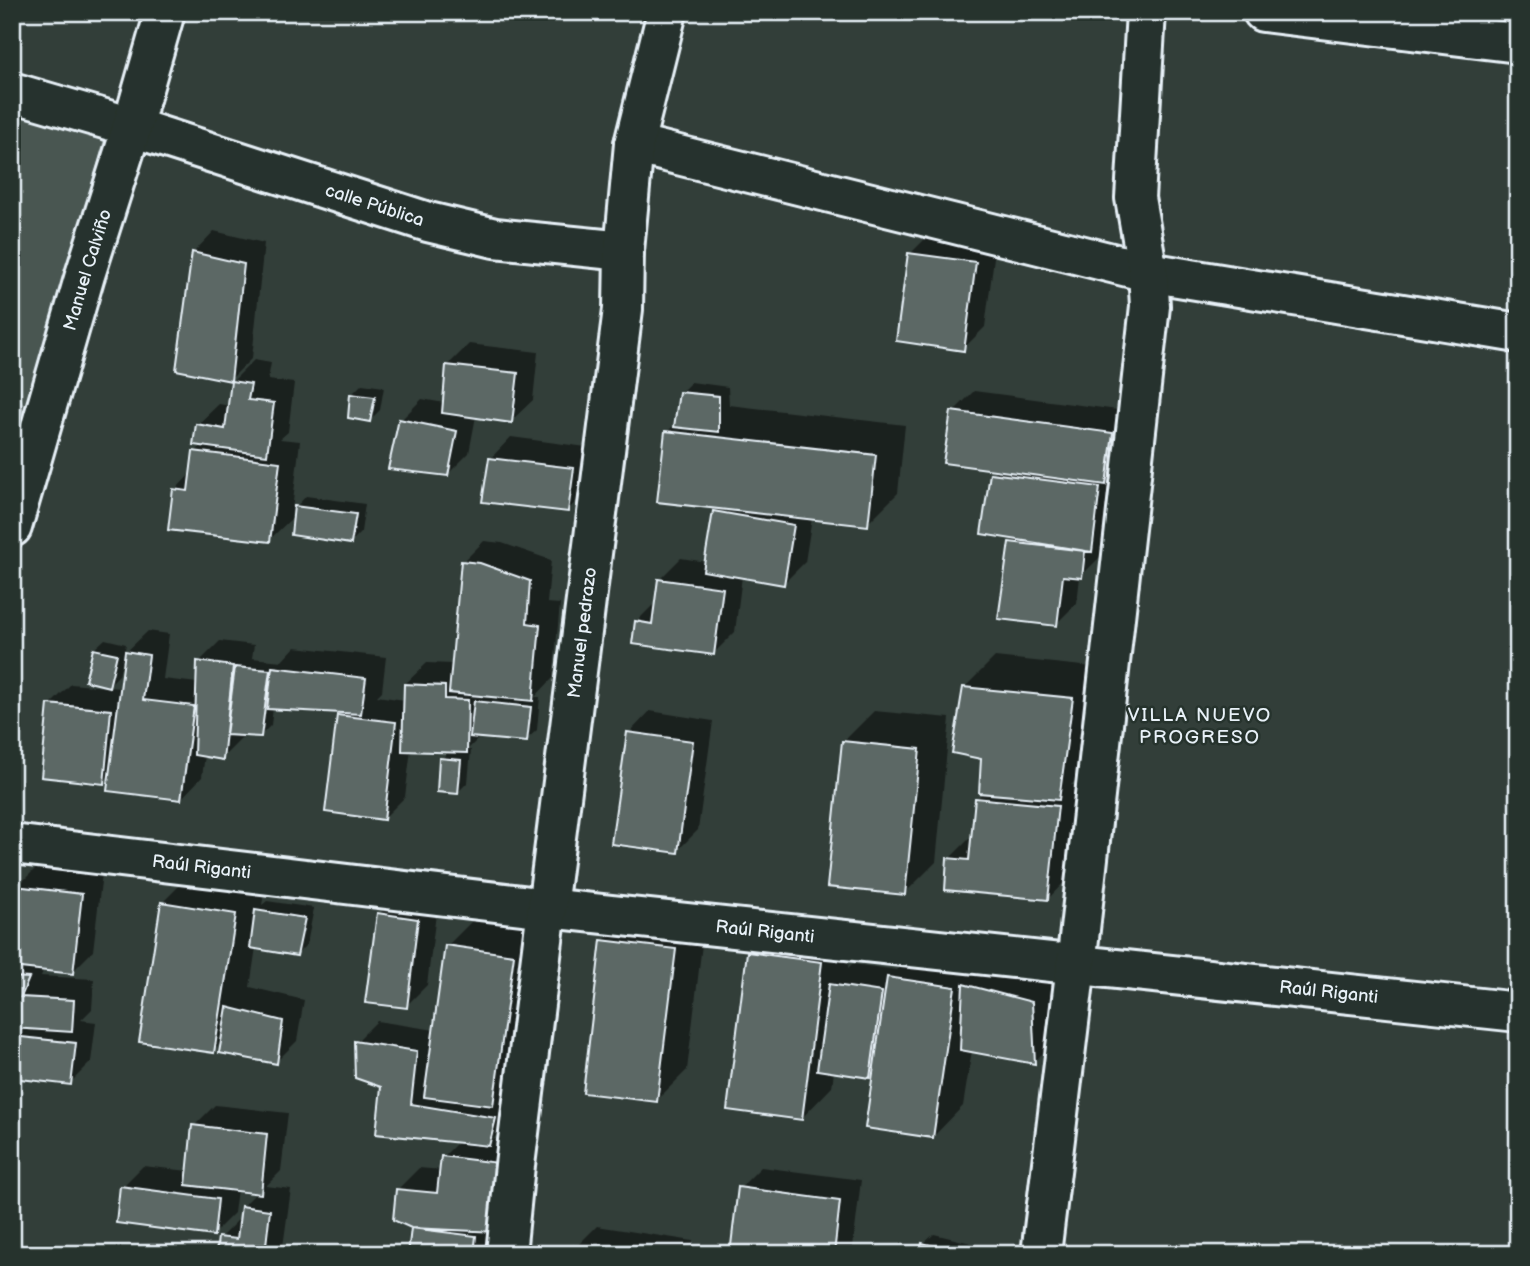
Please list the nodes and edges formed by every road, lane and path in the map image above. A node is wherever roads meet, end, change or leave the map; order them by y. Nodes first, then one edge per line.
1 (165, 12) edge
2 (667, 12) edge
3 (1146, 12) edge
4 (1264, 12) edge
5 (1518, 43) edge
6 (12, 92) edge
7 (132, 127) junction
8 (634, 144) junction
9 (624, 251) junction
10 (1147, 272) junction
11 (1518, 333) edge
12 (12, 527) edge
13 (12, 844) edge
14 (547, 908) junction
15 (1076, 965) junction
16 (1518, 1012) edge
17 (506, 1254) edge
18 (1041, 1254) edge

1 - 7 street, Manuel Calviño
2 - 8 street, Manuel pedrazo
3 - 10 street
4 - 5 street
6 - 7 street, calle Pública
7 - 9 street, calle Pública
7 - 12 street, Manuel Calviño
8 - 9 street, Manuel pedrazo
8 - 10 street
9 - 14 street, Manuel pedrazo
10 - 11 street
10 - 15 street
13 - 14 street, Raúl Riganti
14 - 15 street, Raúl Riganti
14 - 17 street, Manuel pedrazo
15 - 16 street, Raúl Riganti
15 - 18 street

